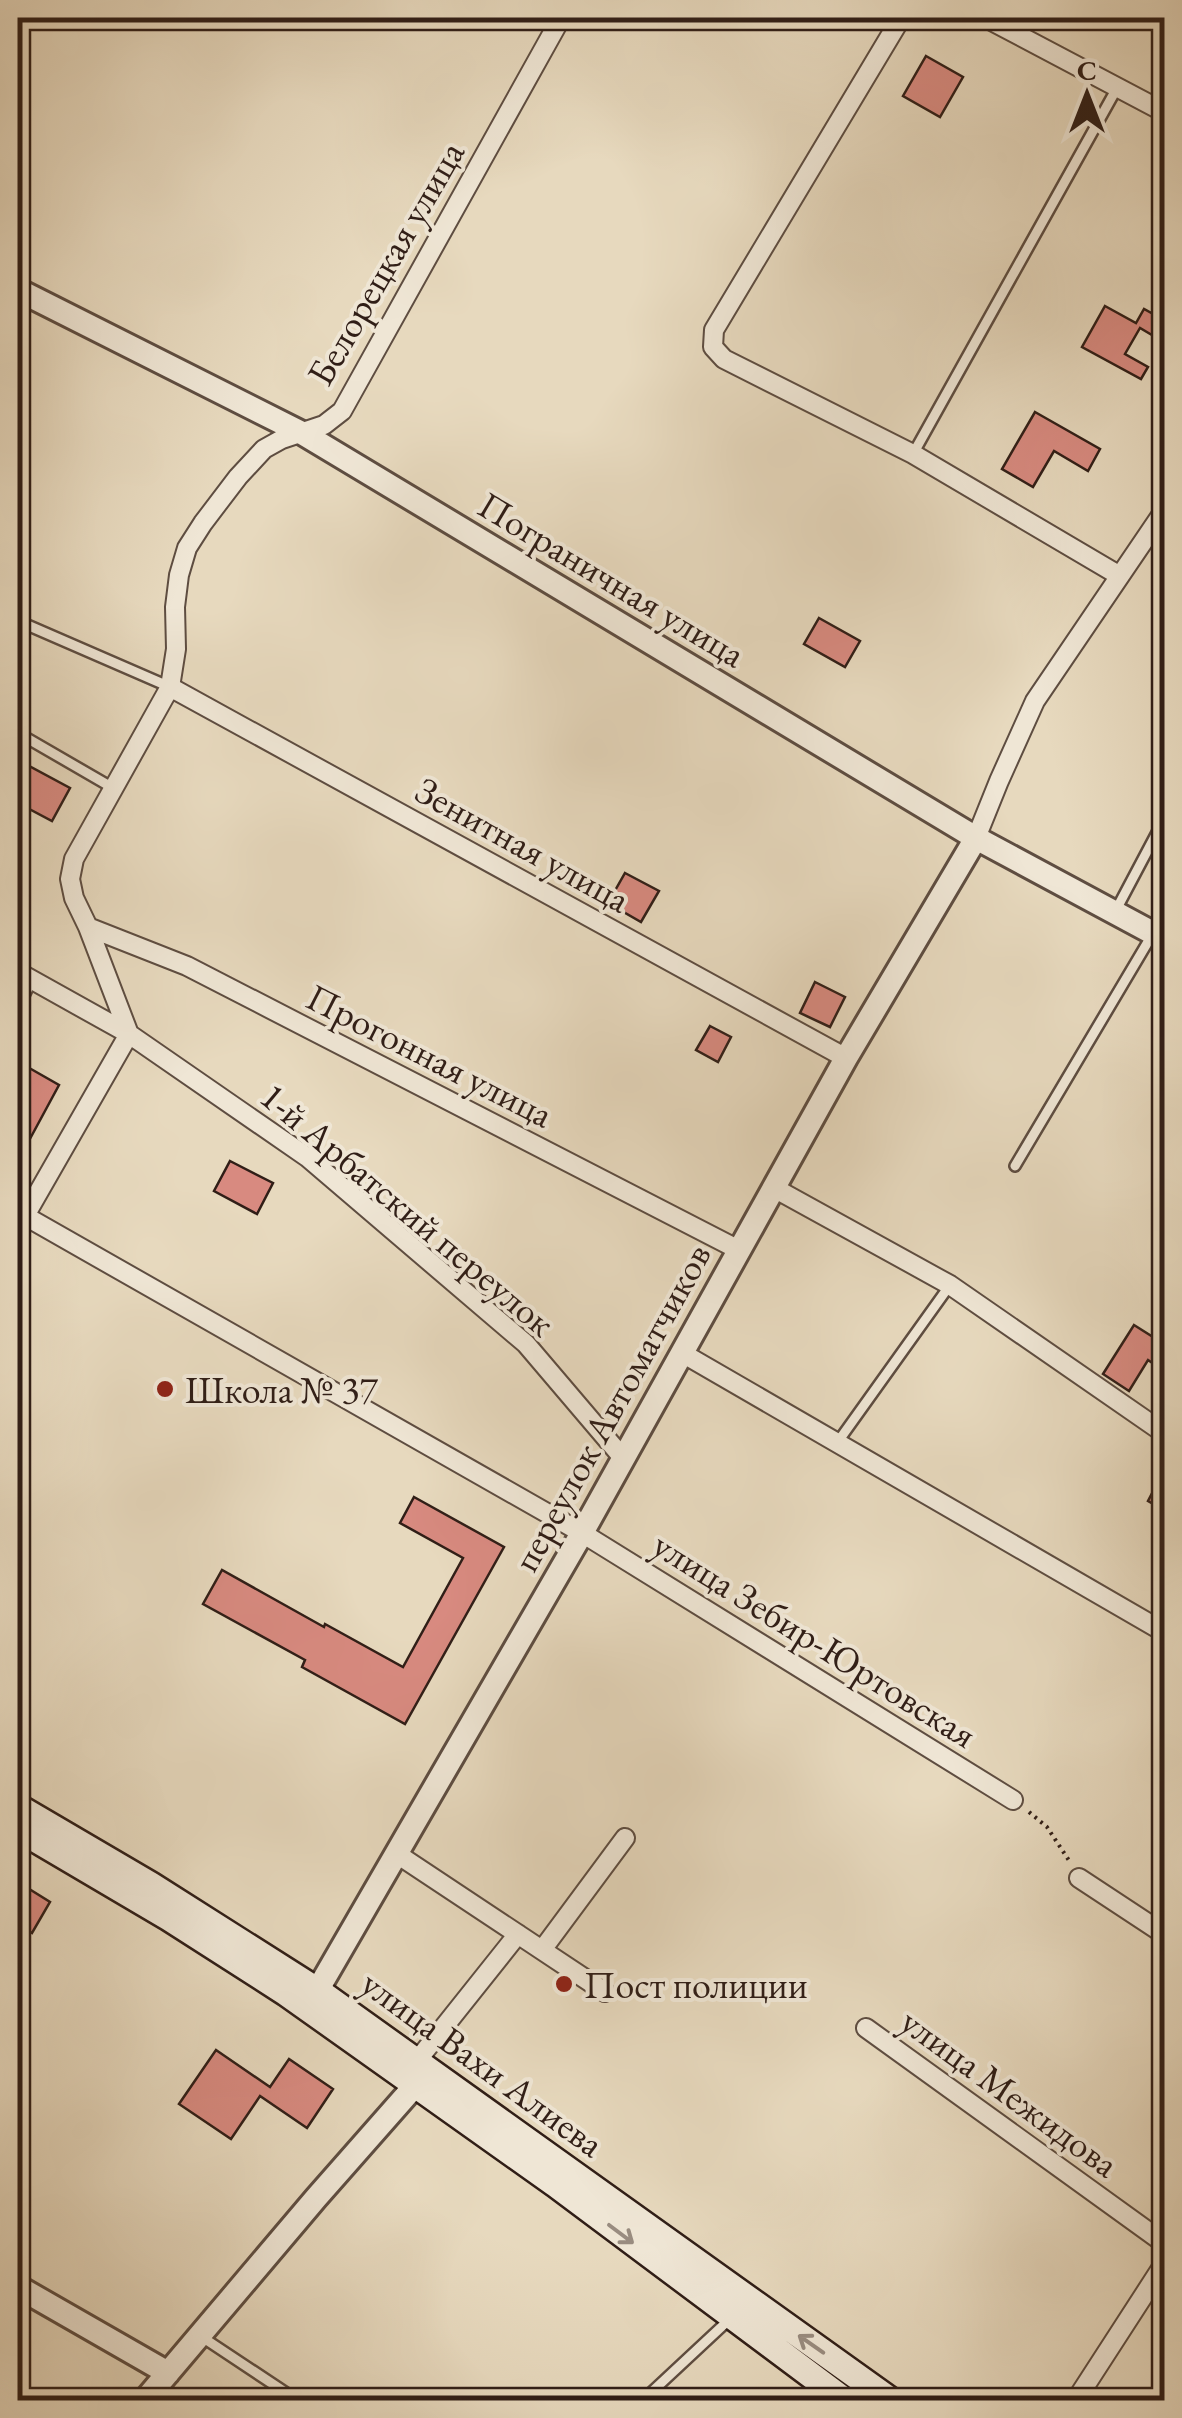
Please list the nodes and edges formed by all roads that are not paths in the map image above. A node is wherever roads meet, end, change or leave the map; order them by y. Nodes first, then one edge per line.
1 (561, 18) edge
2 (901, 18) edge
3 (986, 18) edge
4 (1119, 86) junction
5 (1164, 112) edge
6 (18, 290) edge
7 (302, 433) junction
8 (913, 454) junction
9 (1161, 522) edge
10 (1120, 576) junction
11 (18, 621) edge
12 (170, 686) junction
13 (18, 733) edge
14 (113, 788) junction
15 (1161, 826) dead end
16 (976, 838) junction
17 (1115, 912) junction
18 (88, 927) junction
19 (1159, 936) edge
20 (23, 975) edge
21 (18, 999) edge
22 (129, 1034) junction
23 (846, 1058) junction
24 (1015, 1166) dead end
25 (774, 1188) junction
26 (20, 1219) edge
27 (739, 1250) junction
28 (950, 1285) junction
29 (682, 1353) junction
30 (1164, 1433) edge
31 (836, 1444) junction
32 (624, 1458) junction
33 (582, 1533) junction
34 (1164, 1632) edge
35 (1014, 1800) road end
36 (18, 1807) edge
37 (18, 1829) edge
38 (625, 1838) dead end
39 (397, 1854) junction
40 (1079, 1878) road end
41 (518, 1934) junction
42 (1164, 1934) edge
43 (542, 1950) junction
44 (606, 1992) dead end
45 (312, 1999) junction
46 (866, 2028) dead end
47 (420, 2073) junction
48 (1164, 2243) edge
49 (1164, 2264) edge
50 (18, 2287) edge
51 (732, 2317) junction
52 (200, 2336) junction
53 (168, 2374) junction
54 (145, 2400) edge
55 (297, 2400) edge
56 (643, 2400) edge
57 (844, 2400) edge
58 (890, 2400) edge
59 (1076, 2400) edge

1 - 7 street, Белорецкая улица
2 - 8 street
3 - 4 street
4 - 5 street
4 - 8 lane
6 - 7 street, Пограничная улица
7 - 12 street, Белорецкая улица
7 - 16 street, Пограничная улица
8 - 10 street
9 - 10 street
10 - 16 street
11 - 12 lane
12 - 14 street, Белорецкая улица
12 - 23 street, Зенитная улица
13 - 14 lane
14 - 18 street, Белорецкая улица
15 - 17 lane
16 - 17 street, Пограничная улица
16 - 23 street, переулок Автоматчиков
17 - 19 street, Пограничная улица
18 - 22 street
18 - 27 street, Прогонная улица
19 - 24 lane
20 - 21 street
20 - 22 street, 1-й Арбатский переулок
22 - 26 street
22 - 32 street, 1-й Арбатский переулок
23 - 25 street, переулок Автоматчиков
25 - 27 street, переулок Автоматчиков
25 - 28 street
26 - 33 street, улица Зебир-Юртовская
27 - 29 street, переулок Автоматчиков
28 - 30 street
28 - 31 lane
29 - 31 street
29 - 32 street, переулок Автоматчиков
31 - 34 street
32 - 33 street, переулок Автоматчиков
33 - 35 street, улица Зебир-Юртовская
33 - 39 street, переулок Автоматчиков
36 - 45 main road, улица Вахи Алиева
37 - 45 main road, улица Вахи Алиева
38 - 43 street
39 - 41 street
39 - 45 street, переулок Автоматчиков
40 - 42 street
41 - 43 street
41 - 47 street
43 - 44 street
45 - 47 main road, улица Вахи Алиева
46 - 48 street, улица Межидова
47 -> 51 main road, улица Вахи Алиева
47 - 52 street
58 -> 47 main road, улица Вахи Алиева
49 - 59 street
50 - 53 street
51 - 56 lane
51 - 57 main road, улица Вахи Алиева
52 - 53 street
52 - 55 lane
53 - 54 street

